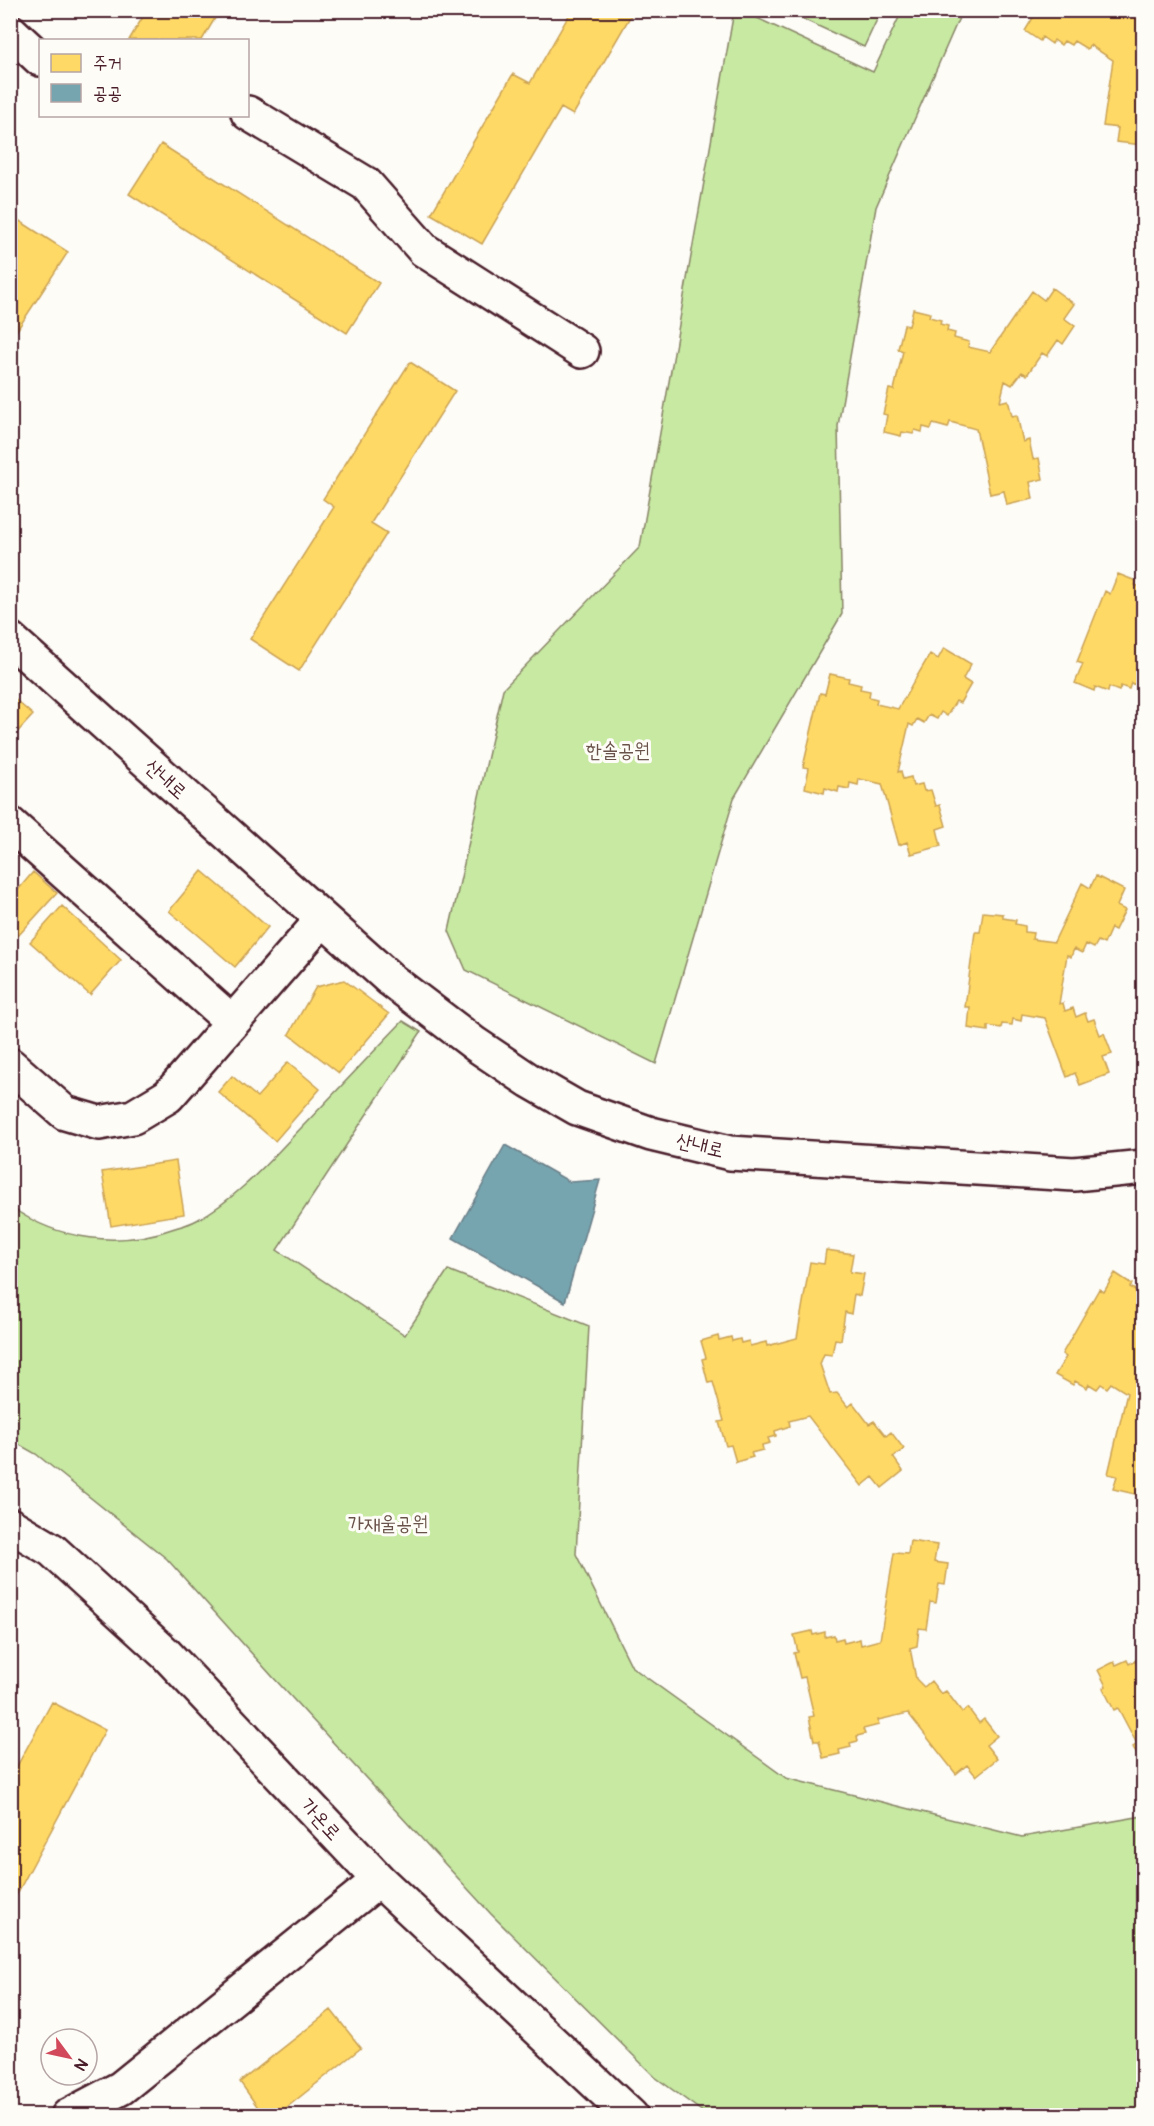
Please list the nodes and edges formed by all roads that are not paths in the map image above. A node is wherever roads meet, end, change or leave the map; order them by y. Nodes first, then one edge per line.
1 (10, 32) edge
2 (39, 59) edge
3 (249, 114) edge
4 (582, 351) dead end
5 (10, 639) edge
6 (10, 824) edge
7 (322, 920) junction
8 (232, 1022) junction
9 (10, 1065) edge
10 (1143, 1167) edge
11 (10, 1525) edge
12 (379, 1880) junction
13 (68, 2115) edge
14 (631, 2115) edge

1 - 2 street
3 - 4 street
5 - 7 street, 산내로
6 - 8 street
7 - 8 street
7 - 10 street, 산내로
8 - 9 street
11 - 12 street, 가온로
12 - 13 street
12 - 14 street, 가온로

